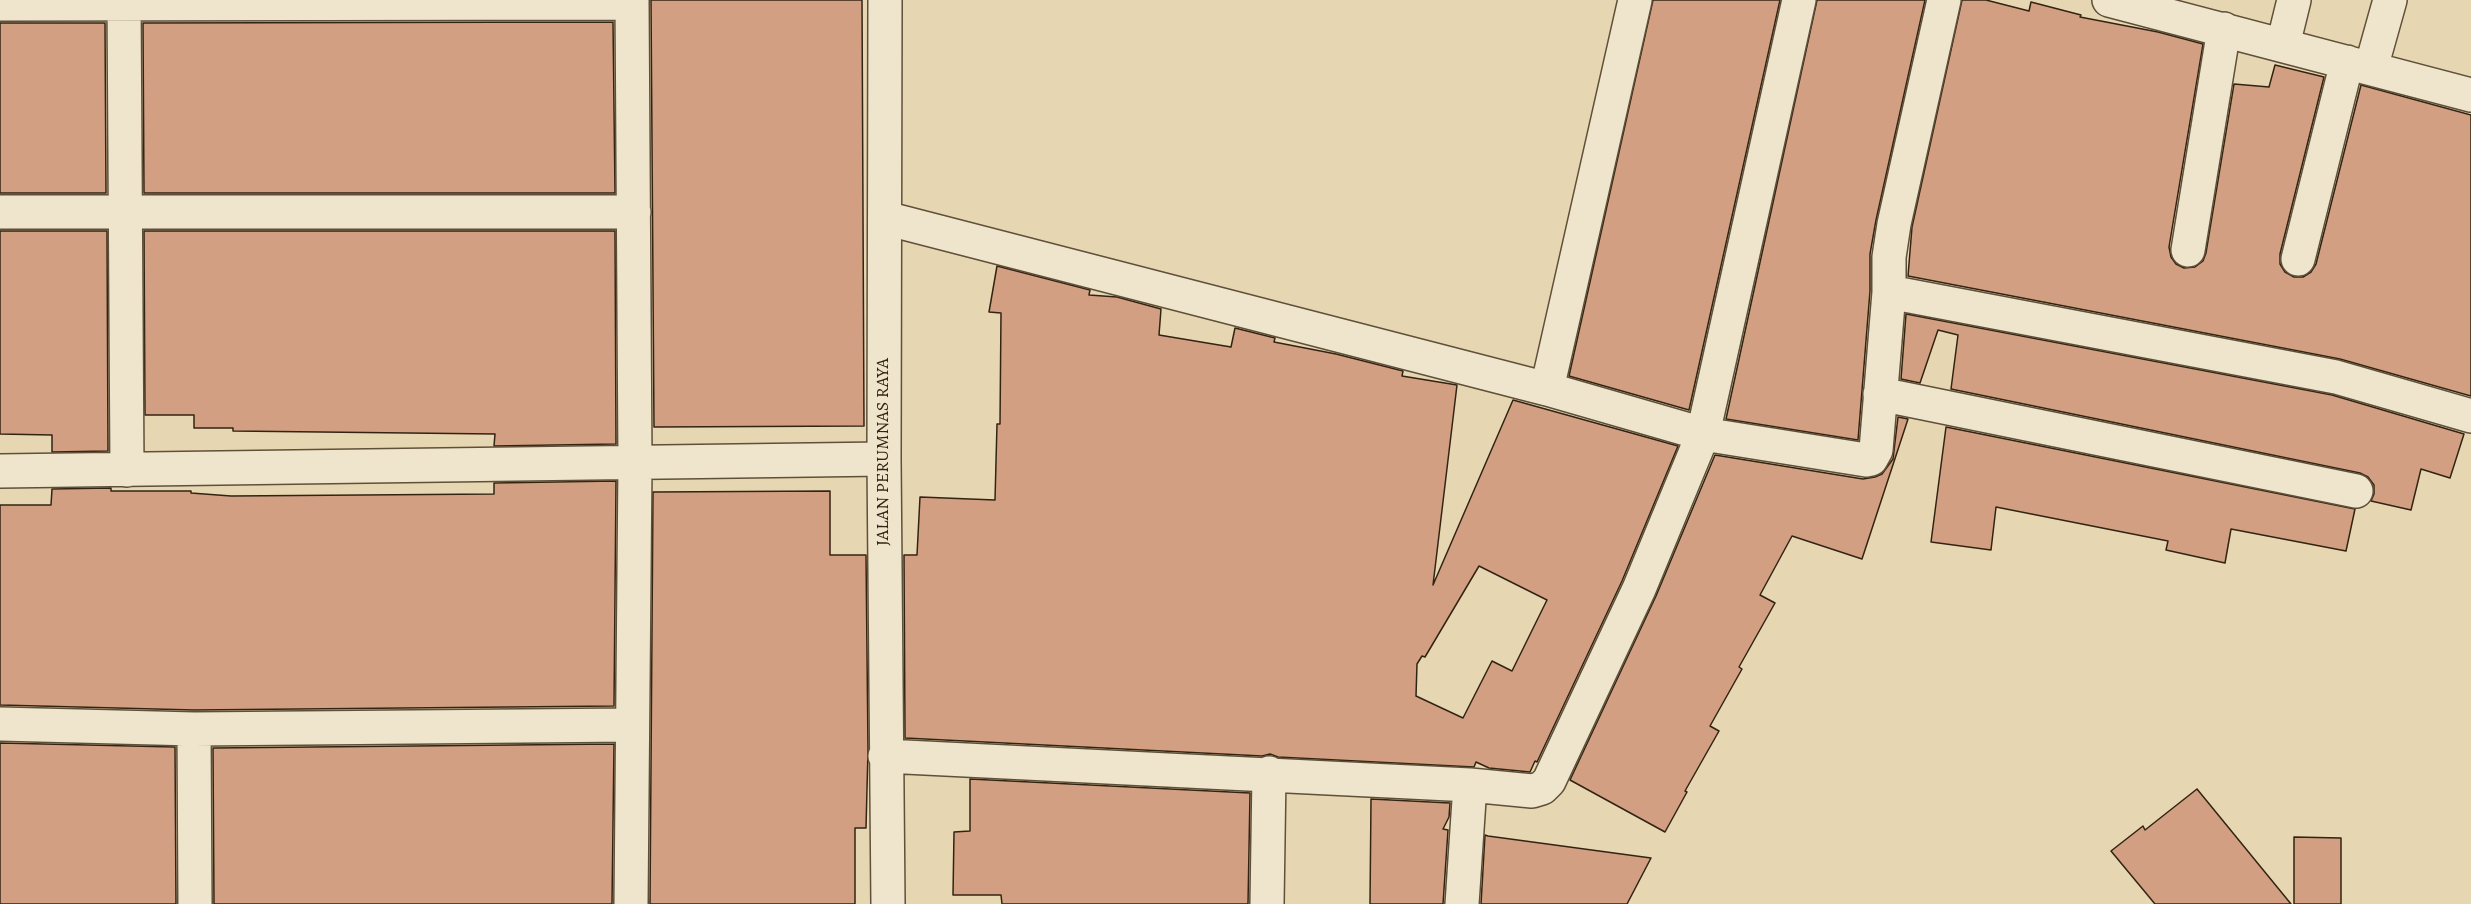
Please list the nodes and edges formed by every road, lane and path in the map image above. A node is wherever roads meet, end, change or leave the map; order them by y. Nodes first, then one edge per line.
1 (885, 0) edge
2 (1635, 0) edge
3 (1799, 0) edge
4 (1944, 0) edge
5 (2109, 0) edge
6 (2294, 0) edge
7 (2390, 0) edge
8 (632, 1) edge
9 (124, 2) edge
10 (0, 4) edge
11 (2224, 28) junction
12 (2283, 45) junction
13 (2359, 65) junction
14 (2471, 95) edge
15 (0, 212) edge
16 (124, 212) junction
17 (634, 212) junction
18 (885, 218) junction
19 (2188, 250) dead end
20 (2298, 259) dead end
21 (1889, 292) junction
22 (1547, 389) junction
23 (1880, 394) junction
24 (2471, 416) edge
25 (1703, 434) junction
26 (884, 459) junction
27 (635, 463) junction
28 (127, 470) junction
29 (0, 471) edge
30 (2356, 491) dead end
31 (0, 724) edge
32 (631, 725) junction
33 (194, 729) junction
34 (885, 756) junction
35 (1269, 773) junction
36 (1470, 785) junction
37 (195, 904) edge
38 (631, 904) edge
39 (888, 904) edge
40 (1267, 904) edge
41 (1462, 904) edge

1 - 18 street, JALAN PERUMNAS RAYA
2 - 22 street
3 - 25 street
4 - 21 street
5 - 11 street
6 - 12 street
7 - 13 street
8 - 9 street
8 - 17 street
9 - 10 street
9 - 16 street
11 - 12 street
11 - 19 street
12 - 13 street
13 - 14 street
13 - 20 street
15 - 16 street
16 - 17 street
16 - 28 street
17 - 27 street
18 - 22 street
18 - 26 street, JALAN PERUMNAS RAYA
21 - 23 street
21 - 24 street
22 - 25 street
23 - 25 street
23 - 30 street
25 - 36 street
26 - 27 street
26 - 34 street, JALAN PERUMNAS RAYA
27 - 28 street
27 - 32 street
28 - 29 street
31 - 33 street
32 - 33 street
32 - 38 street
33 - 37 street
34 - 35 street
34 - 39 street, JALAN PERUMNAS RAYA
35 - 36 street
35 - 40 street
36 - 41 street

